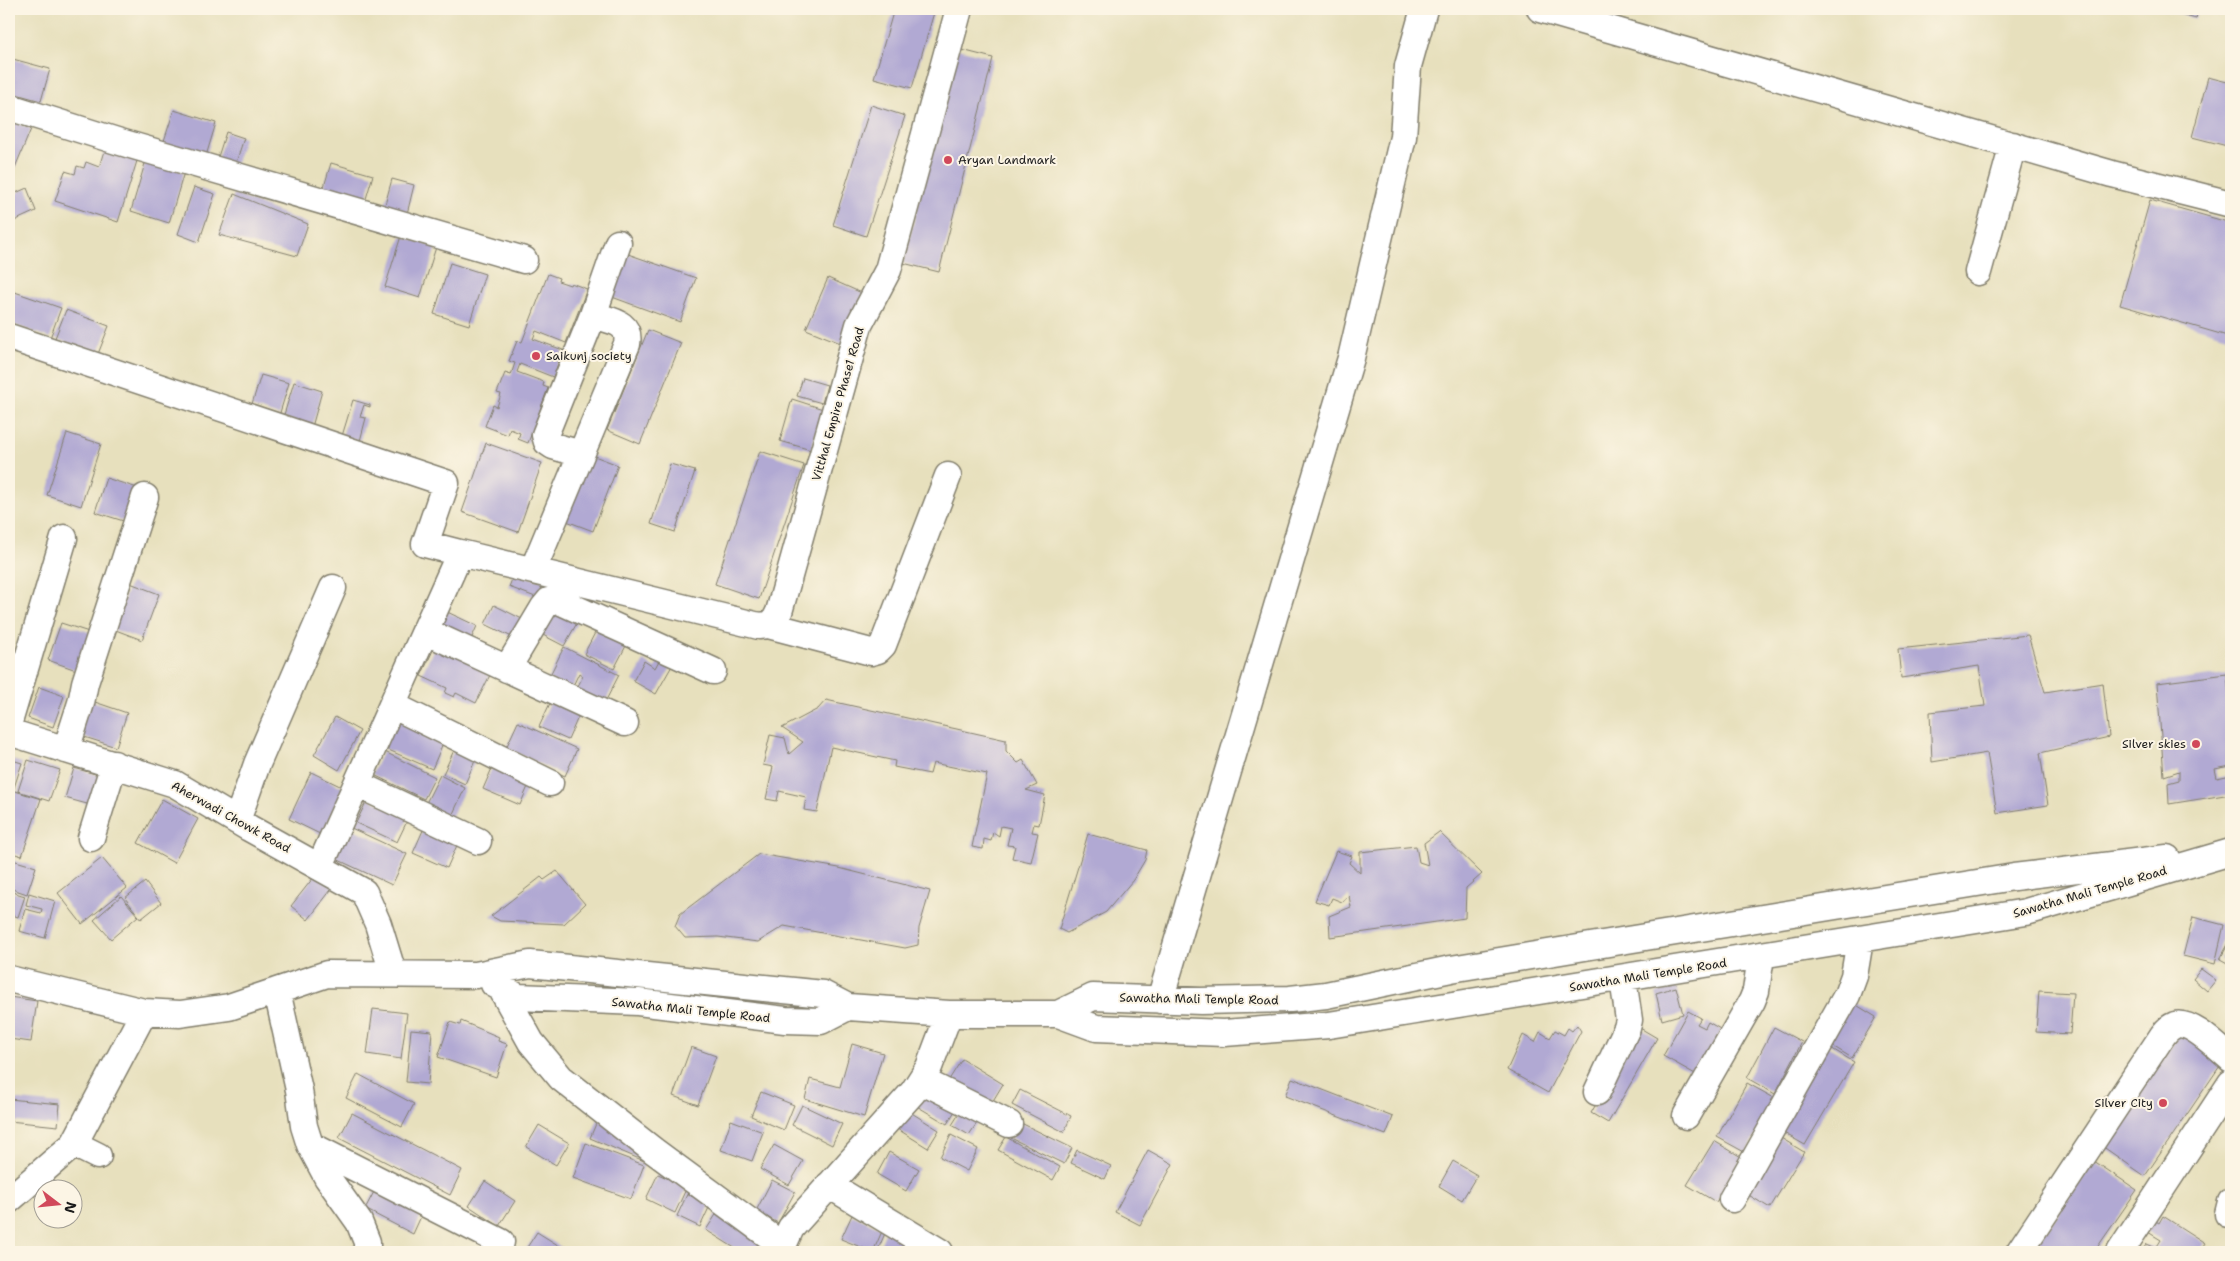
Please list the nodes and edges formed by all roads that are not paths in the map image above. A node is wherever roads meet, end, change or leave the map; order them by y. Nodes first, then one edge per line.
1 (959, 9) edge
2 (1424, 9) edge
3 (1540, 9) edge
4 (9, 107) edge
5 (2013, 145) junction
6 (2231, 204) edge
7 (618, 243) dead end
8 (524, 260) dead end
9 (1978, 272) dead end
10 (593, 315) junction
11 (9, 337) edge
12 (581, 454) junction
13 (948, 476) dead end
14 (145, 497) dead end
15 (64, 538) dead end
16 (460, 553) junction
17 (532, 570) junction
18 (333, 588) dead end
19 (768, 625) junction
20 (425, 631) junction
21 (507, 668) junction
22 (713, 671) dead end
23 (392, 705) junction
24 (9, 722) edge
25 (625, 723) dead end
26 (9, 732) edge
27 (66, 750) junction
28 (114, 764) junction
29 (550, 783) dead end
30 (357, 784) junction
31 (237, 821) junction
32 (91, 838) dead end
33 (478, 841) dead end
34 (2231, 851) edge
35 (320, 866) junction
36 (1860, 940) junction
37 (1760, 956) junction
38 (393, 973) junction
39 (476, 975) junction
40 (9, 979) edge
41 (1623, 979) junction
42 (501, 988) junction
43 (277, 991) junction
44 (1160, 1000) junction
45 (848, 1007) junction
46 (144, 1012) junction
47 (950, 1014) junction
48 (1058, 1014) junction
49 (2231, 1059) edge
50 (921, 1080) junction
51 (2231, 1083) edge
52 (1597, 1092) dead end
53 (1686, 1116) dead end
54 (1008, 1124) dead end
55 (74, 1144) junction
56 (310, 1146) junction
57 (98, 1156) dead end
58 (829, 1185) junction
59 (9, 1200) edge
60 (1732, 1200) dead end
61 (500, 1242) dead end
62 (782, 1249) edge
63 (367, 1252) edge
64 (940, 1252) edge
65 (2019, 1252) edge
66 (2120, 1252) edge

1 - 19 street, Vitthal Empire Phase1 Road
2 - 44 street
3 - 5 street
4 - 8 street
5 - 6 street
5 - 9 street
7 - 10 street
10 - 12 street
10 - 12 street
11 - 16 street
12 - 17 street
13 - 19 street
14 - 27 street
15 - 24 street
16 - 17 street
16 - 20 street
17 - 19 street
18 - 31 street
20 - 21 street
20 - 23 street
21 - 22 street
21 - 25 street
23 - 29 street
23 - 30 street
26 - 27 street, Aherwadi Chowk Road
27 - 28 street, Aherwadi Chowk Road
28 - 31 street, Aherwadi Chowk Road
28 - 32 street
30 - 33 street
30 - 35 street
31 - 35 street, Aherwadi Chowk Road
34 - 36 street, Sawatha Mali Temple Road
34 - 44 street, Sawatha Mali Temple Road
35 - 38 street, Aherwadi Chowk Road
36 - 37 street, Sawatha Mali Temple Road
36 - 60 street
37 - 41 street, Sawatha Mali Temple Road
37 - 53 street
38 - 39 street, Sawatha Mali Temple Road
38 - 43 street, Sawatha Mali Temple Road
39 - 42 street, Sawatha Mali Temple Road
39 - 45 street, Sawatha Mali Temple Road
40 - 46 street, Sawatha Mali Temple Road
41 - 48 street, Sawatha Mali Temple Road
41 - 52 street
42 - 45 street, Sawatha Mali Temple Road
42 - 62 street
43 - 46 street, Sawatha Mali Temple Road
43 - 56 street
44 - 48 street, Sawatha Mali Temple Road
45 - 47 street, Sawatha Mali Temple Road
46 - 55 street
47 - 48 street, Sawatha Mali Temple Road
47 - 50 street
49 - 65 street
50 - 54 street
50 - 58 street
51 - 66 street
55 - 57 street
55 - 59 street
56 - 61 street
56 - 63 street
58 - 62 street
58 - 64 street

